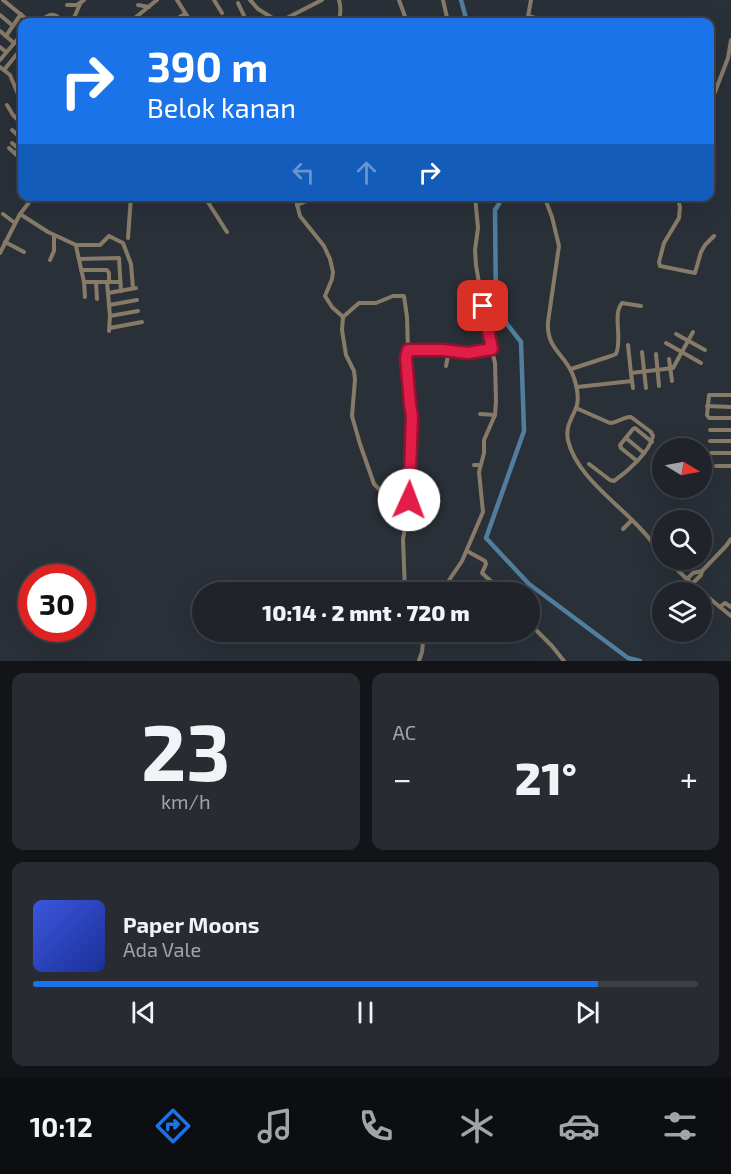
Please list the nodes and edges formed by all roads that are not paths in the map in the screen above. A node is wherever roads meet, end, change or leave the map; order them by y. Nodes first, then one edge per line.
1 (3, 0) edge
2 (84, 0) edge
3 (157, 0) edge
4 (177, 0) edge
5 (214, 0) edge
6 (250, 0) edge
7 (322, 0) edge
8 (339, 0) edge
9 (399, 0) edge
10 (443, 0) edge
11 (531, 0) edge
12 (238, 3) dead end
13 (80, 4) junction
14 (67, 5) dead end
15 (138, 5) dead end
16 (149, 7) junction
17 (222, 13) dead end
18 (21, 14) junction
19 (185, 14) junction
20 (0, 15) edge
21 (528, 16) joint
22 (74, 17) edge
23 (136, 17) dead end
24 (18, 18) edge
25 (18, 18) edge
26 (26, 18) edge
27 (44, 18) edge
28 (59, 18) edge
29 (178, 18) edge
30 (188, 18) edge
31 (245, 18) edge
32 (273, 18) edge
33 (287, 18) edge
34 (340, 18) edge
35 (406, 18) edge
36 (447, 18) edge
37 (534, 18) edge
38 (13, 26) junction
39 (0, 31) edge
40 (6, 36) junction
41 (18, 38) edge
42 (731, 39) edge
43 (14, 43) junction
44 (0, 47) edge
45 (6, 52) junction
46 (18, 52) edge
47 (0, 60) edge
48 (2, 68) edge
49 (18, 92) edge
50 (714, 95) edge
51 (7, 105) dead end
52 (18, 120) edge
53 (12, 130) dead end
54 (18, 135) edge
55 (12, 143) dead end
56 (18, 146) edge
57 (9, 148) dead end
58 (18, 150) edge
59 (15, 153) junction
60 (18, 156) edge
61 (29, 201) edge
62 (132, 201) edge
63 (207, 201) edge
64 (297, 201) edge
65 (307, 201) edge
66 (475, 201) edge
67 (545, 201) edge
68 (678, 201) edge
69 (297, 205) junction
70 (3, 214) dead end
71 (20, 214) junction
72 (15, 223) junction
73 (227, 232) dead end
74 (54, 236) junction
75 (714, 236) dead end
76 (128, 238) dead end
77 (5, 242) junction
78 (76, 245) junction
79 (24, 252) dead end
80 (0, 253) edge
81 (79, 259) junction
82 (50, 260) dead end
83 (120, 264) junction
84 (131, 264) junction
85 (81, 270) junction
86 (84, 282) junction
87 (96, 282) junction
88 (108, 282) junction
89 (120, 282) junction
90 (121, 291) junction
91 (108, 293) junction
92 (85, 297) dead end
93 (97, 299) dead end
94 (137, 300) dead end
95 (109, 305) junction
96 (641, 306) dead end
97 (138, 311) dead end
98 (110, 316) junction
99 (342, 316) junction
100 (142, 322) dead end
101 (693, 332) dead end
102 (676, 334) dead end
103 (688, 341) junction
104 (666, 343) dead end
105 (628, 345) dead end
106 (492, 349) junction
107 (408, 350) junction
108 (449, 350) junction
109 (705, 350) dead end
110 (642, 352) dead end
111 (682, 352) junction
112 (656, 354) dead end
113 (669, 359) dead end
114 (701, 363) dead end
115 (446, 366) dead end
116 (571, 369) junction
117 (670, 369) junction
118 (657, 370) junction
119 (644, 371) junction
120 (631, 373) junction
121 (632, 381) junction
122 (672, 381) dead end
123 (659, 386) dead end
124 (577, 387) junction
125 (633, 388) dead end
126 (646, 388) dead end
127 (731, 395) edge
128 (707, 406) junction
129 (731, 407) edge
130 (576, 408) junction
131 (480, 414) dead end
132 (495, 415) junction
133 (731, 418) edge
134 (710, 430) dead end
135 (731, 430) edge
136 (626, 438) junction
137 (653, 438) edge
138 (712, 441) edge
139 (731, 441) edge
140 (652, 442) joint
141 (644, 453) junction
142 (712, 453) edge
143 (731, 453) edge
144 (637, 461) junction
145 (589, 464) dead end
146 (474, 465) dead end
147 (480, 465) junction
148 (716, 466) dead end
149 (731, 466) edge
150 (405, 506) junction
151 (632, 520) junction
152 (623, 529) dead end
153 (731, 539) edge
154 (652, 541) edge
155 (468, 551) junction
156 (678, 570) edge
157 (702, 571) junction
158 (687, 579) junction
159 (405, 582) edge
160 (448, 582) edge
161 (492, 582) edge
162 (690, 582) edge
163 (694, 582) edge
164 (712, 600) edge
165 (720, 607) junction
166 (731, 607) edge
167 (731, 616) edge
168 (540, 634) edge
169 (423, 642) edge
170 (419, 661) edge
171 (564, 661) edge

1 - 18 street
2 - 13 street
3 - 16 street
4 - 19 street
5 - 17 street
6 - 32 street
7 - 33 street
8 - 34 street
9 - 35 street
10 - 36 street
11 - 21 street
12 - 31 street
13 - 14 street
13 - 22 street
15 - 16 street
16 - 23 street
18 - 24 street
18 - 26 street
19 - 29 street
19 - 30 street
20 - 38 street
21 - 37 street
25 - 38 street
27 - 28 street
38 - 40 street
39 - 40 street
40 - 43 street
41 - 43 street
42 - 50 street
43 - 45 street
44 - 45 street
45 - 47 street
46 - 48 street
48 - 49 street
51 - 52 street
53 - 54 street
55 - 56 street
57 - 59 street
58 - 59 street
59 - 60 street
61 - 71 street
62 - 76 street
63 - 73 street
64 - 69 street
65 - 69 street
66 - 106 street
67 - 116 street
68 - 75 street
69 - 99 street
70 - 72 street
71 - 72 street
71 - 74 street
72 - 77 street
74 - 78 street
74 - 82 street
77 - 79 street
77 - 80 street
78 - 81 street
78 - 84 street
81 - 83 street
81 - 85 street
83 - 84 street
83 - 89 street
84 - 90 street
85 - 86 street
85 - 88 street
86 - 87 street
86 - 92 street
87 - 88 street
87 - 93 street
88 - 89 street
88 - 91 street
89 - 90 street
90 - 91 street
91 - 95 street
94 - 95 street
95 - 98 street
96 - 116 street
97 - 98 street
98 - 100 street
99 - 107 street
99 - 150 street
101 - 103 street
102 - 103 street
103 - 109 street
103 - 111 street
104 - 111 street
105 - 120 street
106 - 108 street
106 - 132 street
107 - 108 street
107 - 150 street
108 - 115 street
110 - 119 street
111 - 114 street
111 - 117 street
112 - 118 street
113 - 117 street
116 - 124 street
117 - 118 street
117 - 122 street
118 - 119 street
118 - 123 street
119 - 120 street
119 - 126 street
120 - 121 street
121 - 124 street
121 - 125 street
124 - 130 street
127 - 128 street
128 - 129 street
128 - 133 street
130 - 137 street
130 - 151 street
131 - 132 street
132 - 147 street
134 - 135 street
136 - 140 street
136 - 141 street
136 - 144 street
138 - 139 street
140 - 141 street
141 - 144 street
142 - 143 street
144 - 145 street
146 - 147 street
147 - 155 street
148 - 149 street
150 - 159 street
151 - 152 street
151 - 154 street
153 - 157 street
155 - 160 street
155 - 161 street
156 - 158 street
157 - 158 street
157 - 163 street
158 - 162 street
164 - 165 street
165 - 166 street
165 - 167 street
168 - 171 street
169 - 170 street

